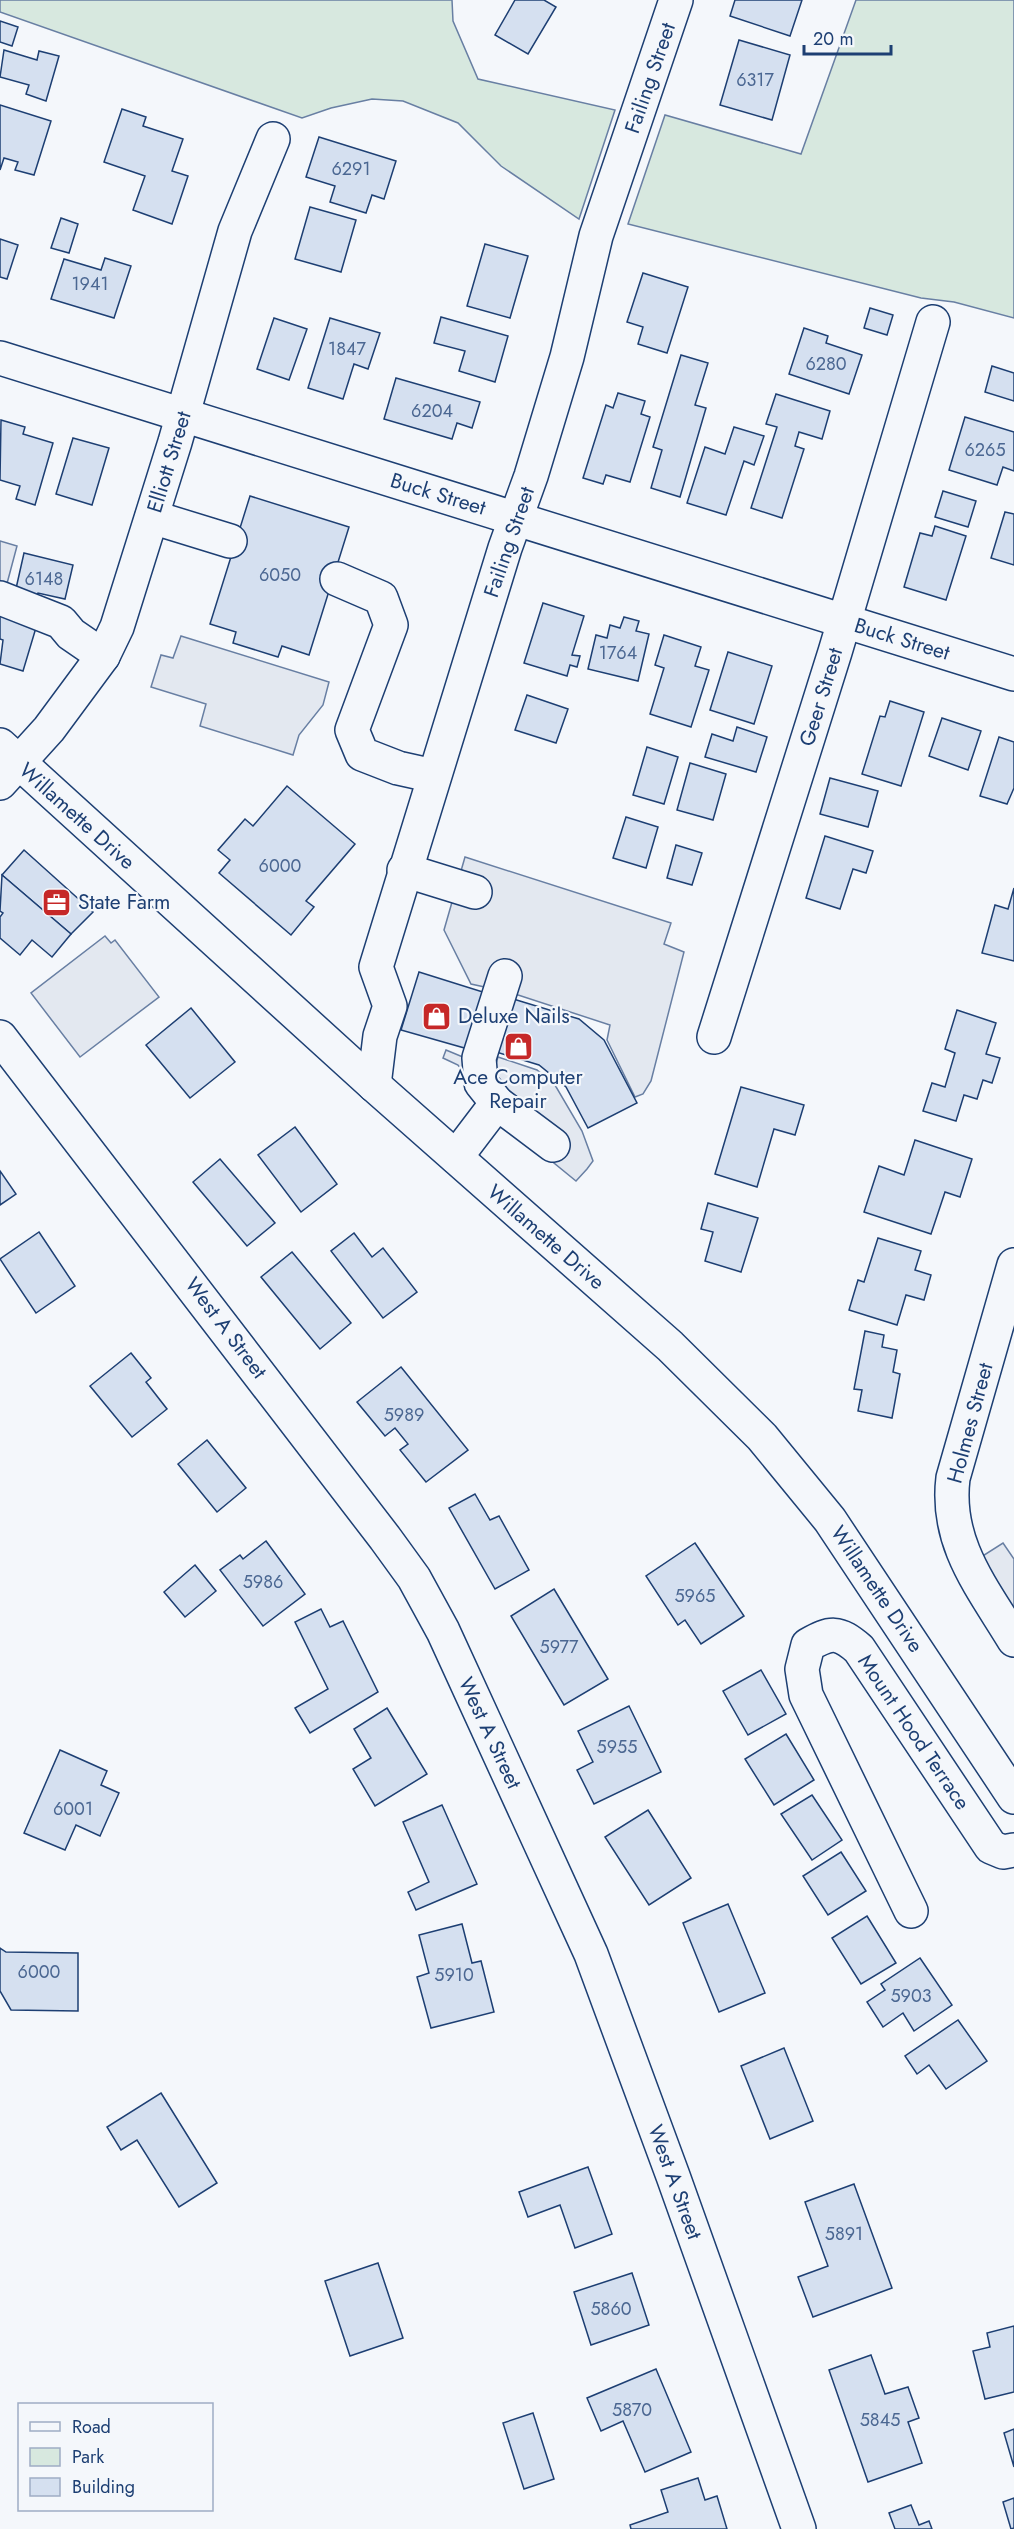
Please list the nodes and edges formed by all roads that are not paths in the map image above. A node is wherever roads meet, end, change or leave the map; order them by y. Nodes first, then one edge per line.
1 (676, 0) edge
2 (273, 139) dead end
3 (933, 321) dead end
4 (0, 358) edge
5 (183, 415) junction
6 (152, 518) junction
7 (515, 518) junction
8 (230, 541) dead end
9 (337, 579) dead end
10 (0, 598) edge
11 (844, 621) junction
12 (103, 656) junction
13 (1014, 674) edge
14 (7, 764) edge
15 (434, 776) junction
16 (404, 870) junction
17 (475, 892) dead end
18 (505, 976) dead end
19 (0, 1037) edge
20 (714, 1037) dead end
21 (374, 1086) junction
22 (497, 1103) junction
23 (553, 1145) dead end
24 (456, 1157) junction
25 (1011, 1284) edge
26 (1014, 1640) edge
27 (1014, 1797) edge
28 (1014, 1850) edge
29 (911, 1911) dead end
30 (799, 2529) edge

1 - 7 street, Failing Street
2 - 5 street, Elliott Street
3 - 11 street, Geer Street
4 - 5 street, Buck Street
5 - 6 street, Elliott Street
5 - 7 street, Buck Street
6 - 8 street
6 - 12 street, Elliott Street
7 - 11 street, Buck Street
7 - 15 street, Failing Street
9 - 15 street
10 - 12 street
11 - 13 street, Buck Street
11 - 20 street, Geer Street
12 - 14 street, Elliott Street
14 - 21 street, Willamette Drive
15 - 16 street, Failing Street
16 - 17 street
16 - 21 street, Failing Street
18 - 22 street
19 - 30 street, West A Street
21 - 24 street, Willamette Drive
22 - 23 street
22 - 24 street
24 - 27 street, Willamette Drive
25 - 26 street, Holmes Street
28 - 29 street, Mount Hood Terrace

